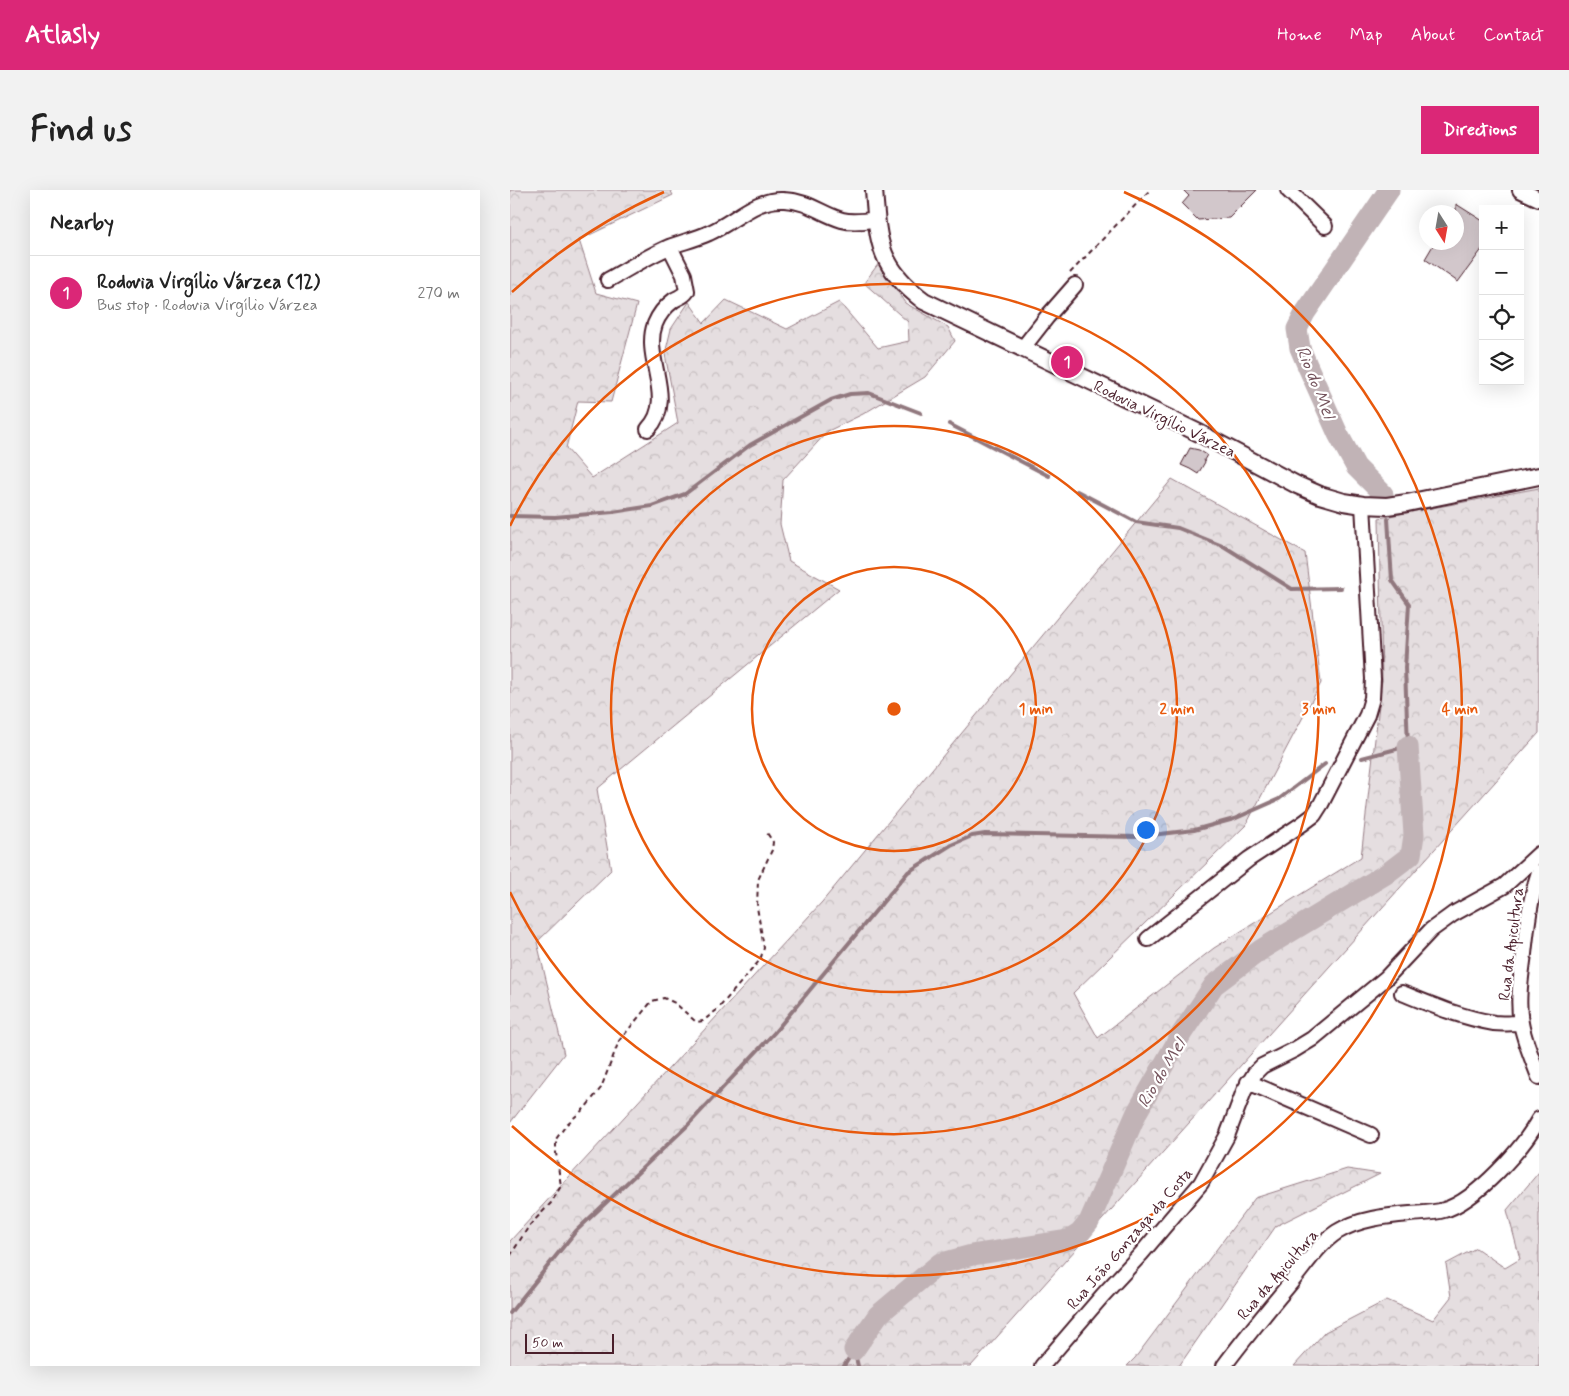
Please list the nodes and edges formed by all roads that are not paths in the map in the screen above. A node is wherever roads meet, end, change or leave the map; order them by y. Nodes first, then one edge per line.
1 (874, 190) edge
2 (1288, 190) edge
3 (1520, 190) edge
4 (1539, 199) edge
5 (876, 219) junction
6 (1325, 226) dead end
7 (670, 247) junction
8 (608, 280) dead end
9 (1072, 280) road end
10 (1022, 348) junction
11 (648, 430) dead end
12 (1539, 476) edge
13 (1362, 505) junction
14 (1539, 854) edge
15 (1539, 872) edge
16 (1148, 939) dead end
17 (1402, 993) dead end
18 (1521, 1024) junction
19 (1539, 1077) edge
20 (1248, 1082) junction
21 (1539, 1119) edge
22 (1371, 1135) dead end
23 (1042, 1366) edge
24 (1224, 1366) edge

1 - 5 main road, Rodovia Virgílio Várzea
2 - 6 street
3 - 4 street
5 - 7 street
5 - 10 main road, Rodovia Virgílio Várzea
7 - 8 street
7 - 11 street
9 - 10 street
10 - 13 main road, Rodovia Virgílio Várzea
12 - 13 main road, Rodovia Virgílio Várzea
13 - 16 street
14 - 20 street, Rua João Gonzaga da Costa
15 - 18 street, Rua da Apicultura
17 - 18 street
18 - 19 street, Rua da Apicultura
20 - 22 street
20 - 23 street, Rua João Gonzaga da Costa
21 - 24 street, Rua da Apicultura

